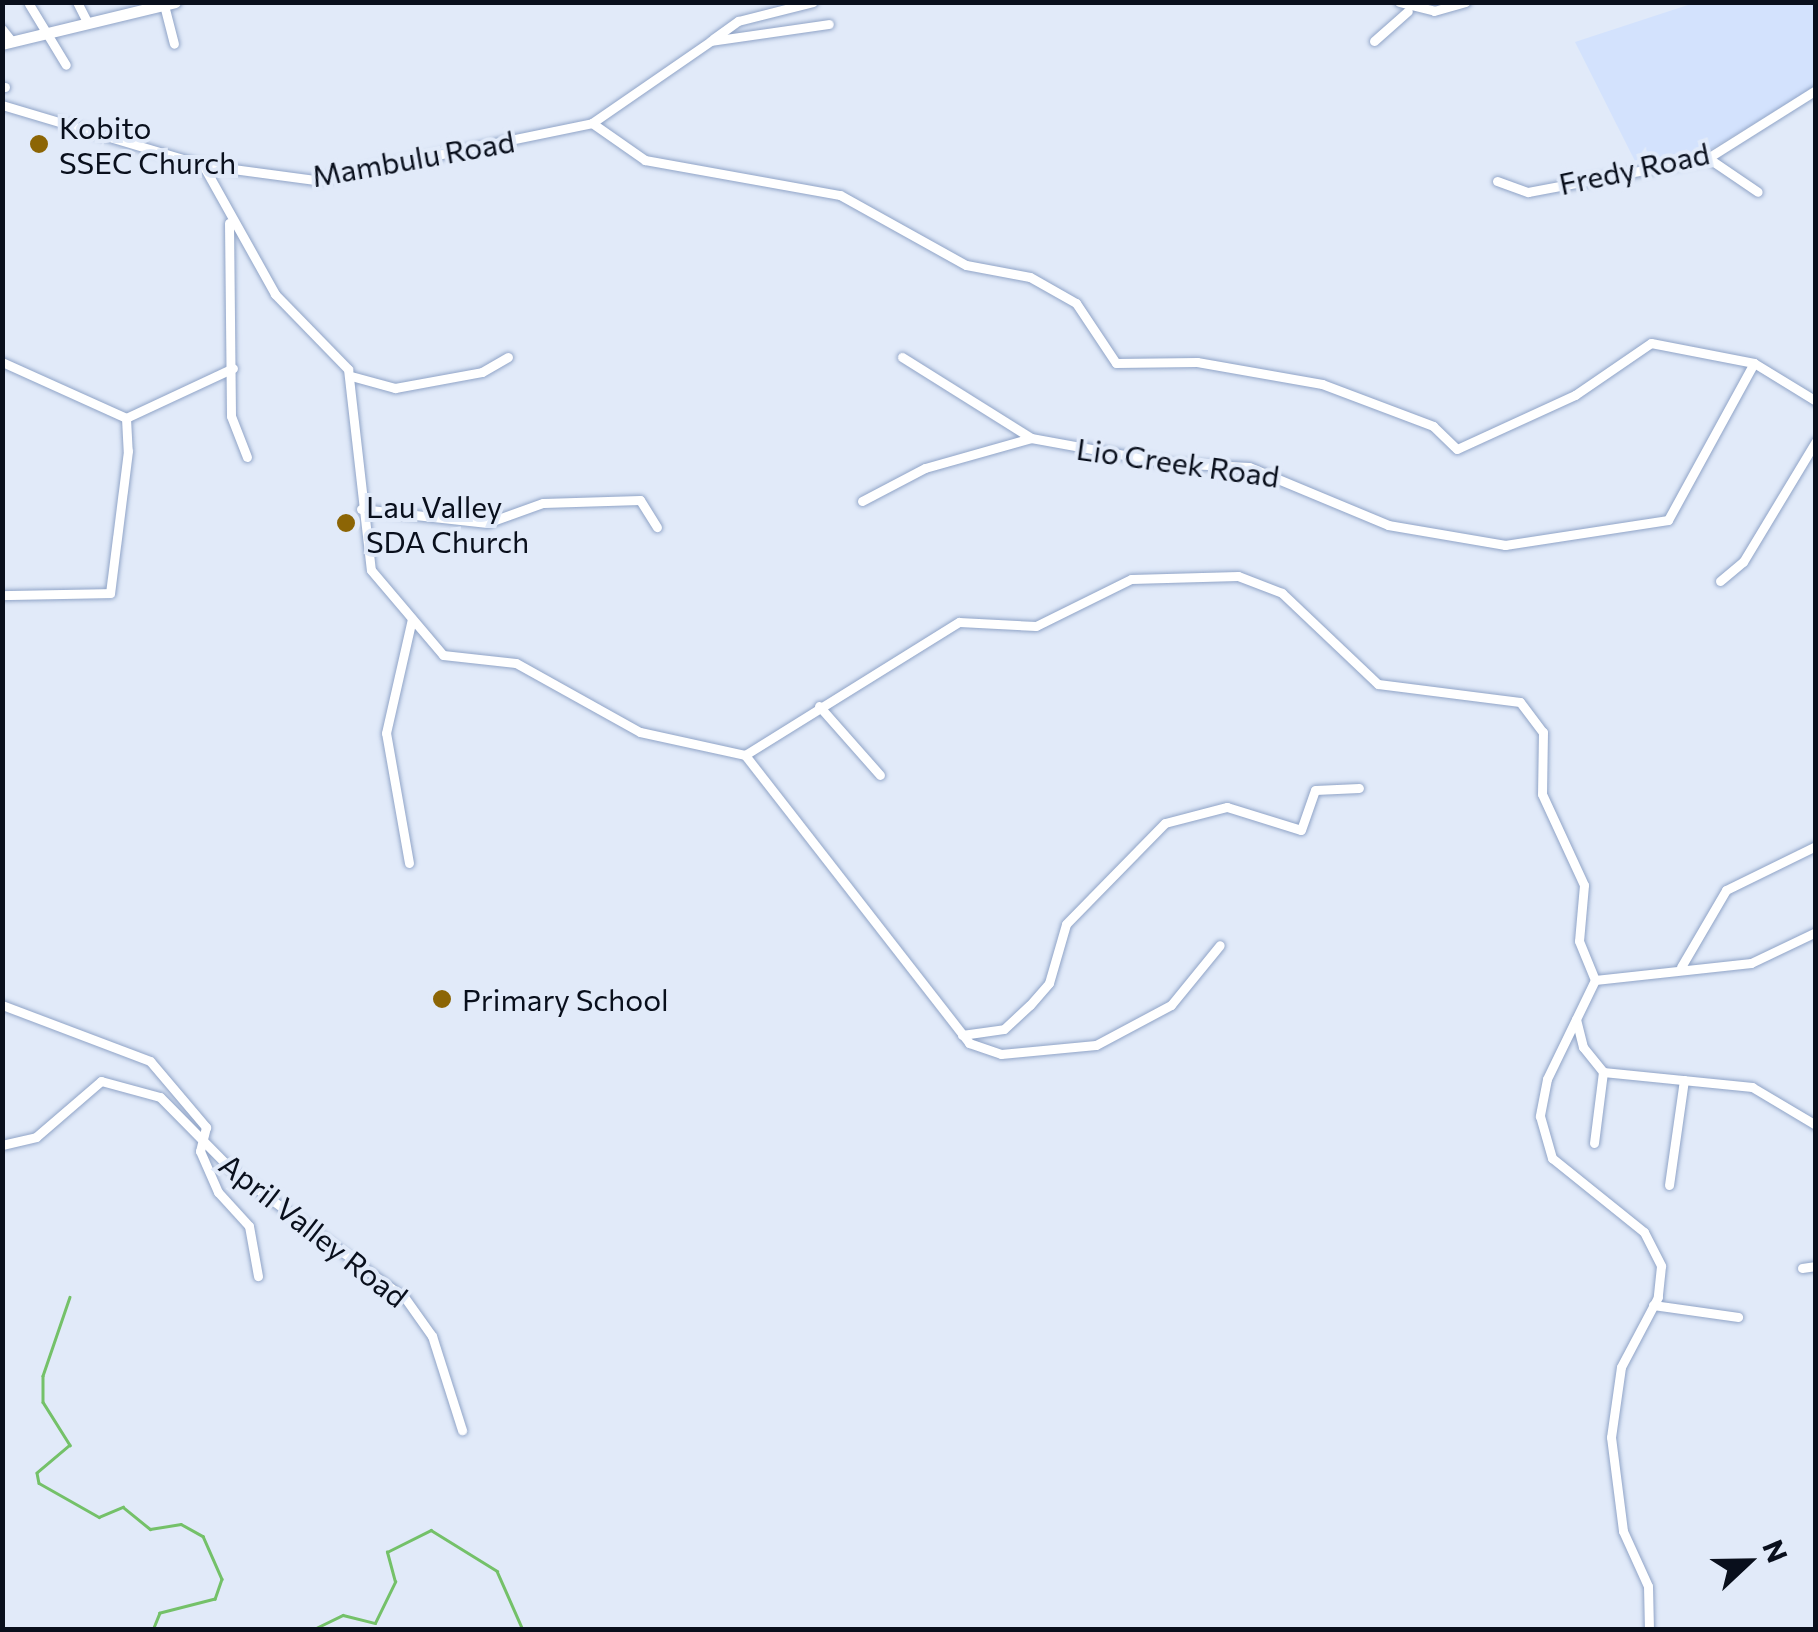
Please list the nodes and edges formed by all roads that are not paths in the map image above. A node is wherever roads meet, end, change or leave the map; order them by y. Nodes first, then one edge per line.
1 (77, 2) edge
2 (813, 2) edge
3 (1399, 2) edge
4 (1466, 2) edge
5 (29, 4) edge
6 (162, 4) edge
7 (1434, 7) edge
8 (1408, 11) junction
9 (88, 22) junction
10 (829, 24) dead end
11 (2, 29) edge
12 (52, 30) junction
13 (1374, 41) dead end
14 (711, 42) junction
15 (7, 43) edge
16 (174, 44) dead end
17 (66, 65) dead end
18 (1816, 90) edge
19 (2, 105) edge
20 (592, 123) junction
21 (1708, 158) junction
22 (203, 165) junction
23 (1497, 182) dead end
24 (1758, 192) dead end
25 (229, 218) junction
26 (508, 357) dead end
27 (902, 357) dead end
28 (2, 362) edge
29 (1754, 363) junction
30 (233, 368) junction
31 (350, 376) junction
32 (1816, 401) edge
33 (126, 418) junction
34 (1031, 438) junction
35 (1816, 442) edge
36 (247, 457) dead end
37 (862, 500) dead end
38 (361, 509) junction
39 (657, 527) dead end
40 (1720, 581) dead end
41 (2, 595) edge
42 (412, 619) junction
43 (819, 706) junction
44 (744, 755) junction
45 (880, 775) dead end
46 (1359, 788) dead end
47 (1816, 846) edge
48 (410, 863) dead end
49 (1816, 932) edge
50 (1220, 945) dead end
51 (1681, 968) junction
52 (1595, 980) junction
53 (2, 1005) edge
54 (1576, 1019) junction
55 (962, 1035) junction
56 (1604, 1072) junction
57 (1684, 1080) junction
58 (1816, 1125) edge
59 (204, 1142) junction
60 (1594, 1144) dead end
61 (2, 1145) edge
62 (1669, 1185) dead end
63 (1816, 1266) edge
64 (1802, 1268) dead end
65 (258, 1276) dead end
66 (1653, 1305) junction
67 (1738, 1317) dead end
68 (462, 1430) dead end
69 (1648, 1630) edge

1 - 9 street
2 - 14 street
3 - 8 street
4 - 7 street
5 - 12 street
6 - 9 street
6 - 16 street
7 - 8 street
8 - 13 street
9 - 12 street
10 - 14 street
11 - 15 street
12 - 15 street
12 - 17 street
14 - 20 street
18 - 21 street, Fredy Road
19 - 22 street, Mambulu Road
20 - 22 street, Mambulu Road
20 - 29 street
21 - 23 street, Fredy Road
21 - 24 street
22 - 25 street
25 - 30 street
25 - 31 street
26 - 31 street
27 - 34 street
28 - 33 street
29 - 32 street
29 - 34 street, Lio Creek Road
30 - 33 street
30 - 36 street
31 - 38 street
33 - 41 street
34 - 37 street
35 - 40 street
38 - 39 street
38 - 42 street
42 - 44 street
42 - 48 street
43 - 44 street
43 - 45 street
43 - 52 street
44 - 55 street
46 - 55 street
47 - 51 street
49 - 51 street
50 - 55 street
51 - 52 street
52 - 54 street
53 - 59 street
54 - 56 street
54 - 66 street
56 - 57 street
56 - 60 street
57 - 58 street
57 - 62 street
59 - 61 street, April Valley Road
59 - 65 street
59 - 68 street, April Valley Road
63 - 64 street
66 - 67 street
66 - 69 street

